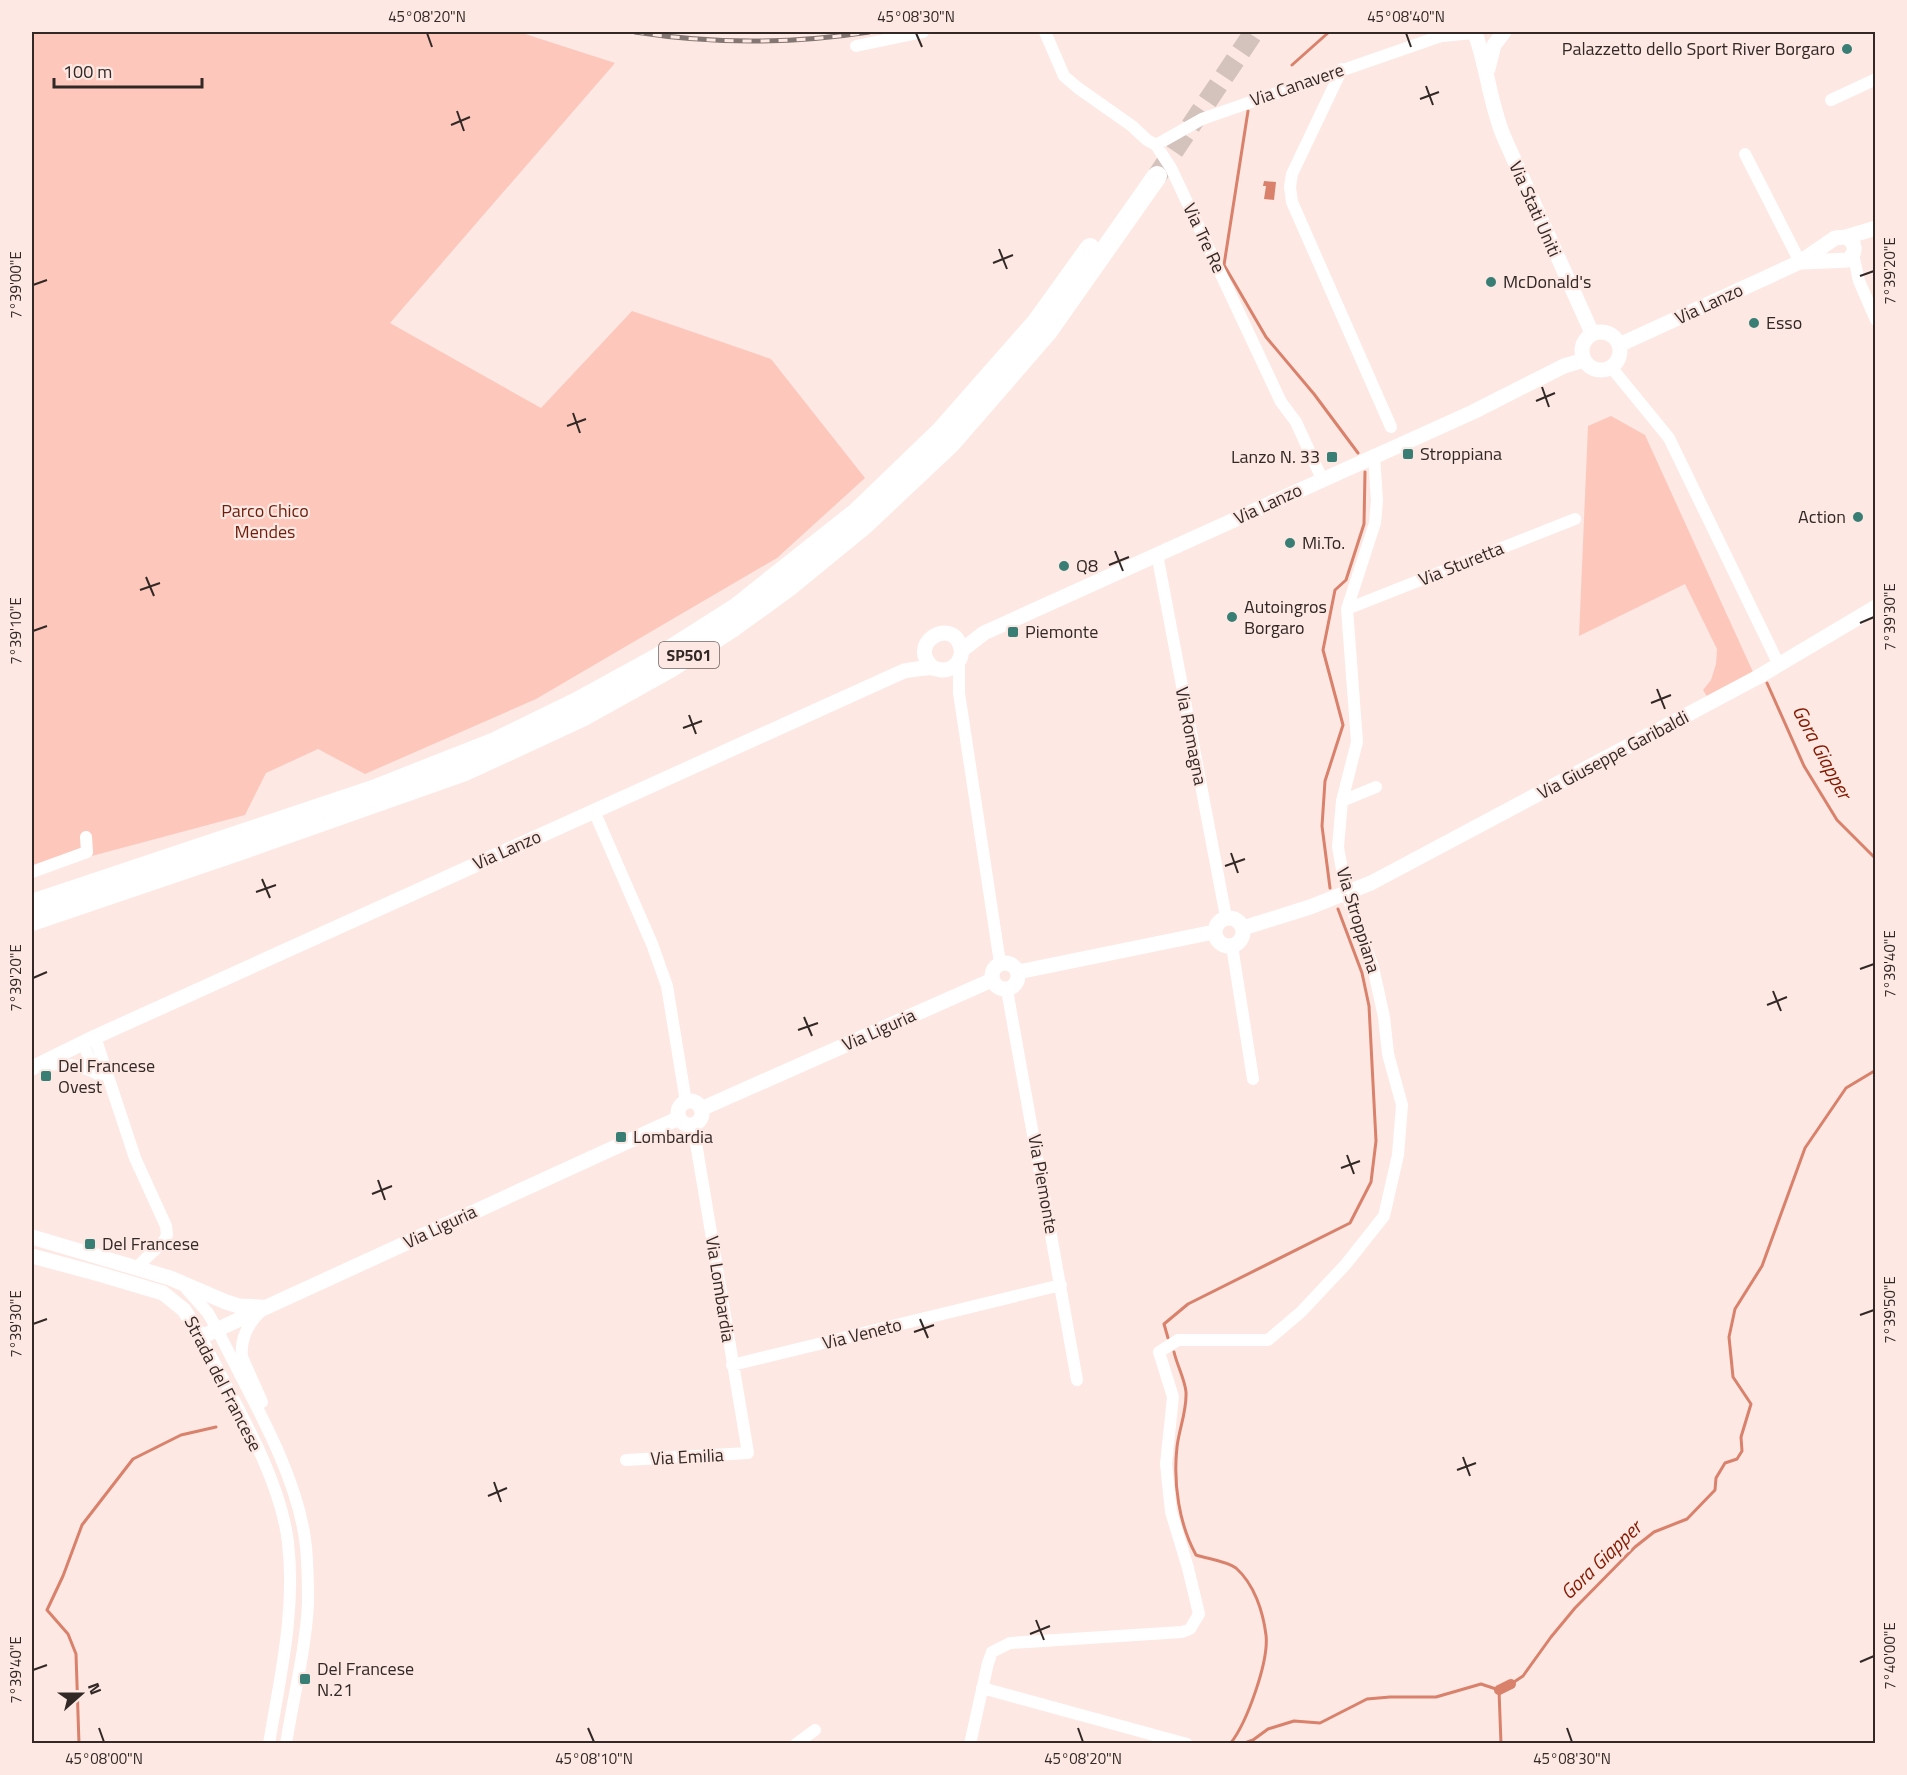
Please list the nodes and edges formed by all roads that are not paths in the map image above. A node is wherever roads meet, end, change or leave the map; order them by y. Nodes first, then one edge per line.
1 (923, 32) edge
2 (1045, 32) edge
3 (1474, 33) edge
4 (1445, 34) edge
5 (1502, 34) edge
6 (856, 46) dead end
7 (1342, 69) junction
8 (1875, 78) edge
9 (1487, 81) junction
10 (1831, 100) dead end
11 (1156, 145) junction
12 (1745, 154) dead end
13 (1873, 229) edge
14 (1844, 250) junction
15 (1800, 262) junction
16 (1875, 320) edge
17 (1592, 333) junction
18 (1619, 345) junction
19 (1584, 360) junction
20 (1611, 367) junction
21 (1391, 427) dead end
22 (1374, 456) junction
23 (1322, 479) junction
24 (1575, 519) dead end
25 (1157, 554) junction
26 (1875, 608) edge
27 (1347, 609) junction
28 (925, 649) junction
29 (959, 649) junction
30 (938, 669) junction
31 (904, 671) junction
32 (1769, 671) junction
33 (959, 693) junction
34 (1376, 787) dead end
35 (1342, 801) junction
36 (594, 811) junction
37 (86, 837) dead end
38 (32, 872) edge
39 (1346, 892) junction
40 (32, 904) edge
41 (1226, 917) junction
42 (32, 921) edge
43 (1243, 927) junction
44 (1214, 932) junction
45 (1232, 946) junction
46 (1000, 963) junction
47 (1018, 972) junction
48 (992, 980) junction
49 (1007, 990) junction
50 (89, 1040) junction
51 (34, 1067) edge
52 (99, 1075) junction
53 (1253, 1079) dead end
54 (112, 1089) junction
55 (686, 1102) junction
56 (701, 1109) junction
57 (686, 1121) junction
58 (32, 1237) edge
59 (32, 1256) edge
60 (137, 1267) junction
61 (170, 1278) junction
62 (1061, 1285) junction
63 (265, 1307) junction
64 (217, 1329) junction
65 (201, 1337) junction
66 (732, 1365) junction
67 (1077, 1380) dead end
68 (267, 1430) junction
69 (748, 1454) joint
70 (626, 1460) dead end
71 (298, 1506) junction
72 (281, 1511) junction
73 (291, 1595) junction
74 (308, 1595) junction
75 (982, 1688) junction
76 (814, 1730) dead end
77 (269, 1743) edge
78 (286, 1743) edge
79 (796, 1743) edge
80 (970, 1743) edge
81 (1187, 1743) edge

1 - 6 street
2 - 11 street, Via Tre Re
3 - 4 street, Via Canavere
3 - 5 street
3 - 9 street, Via Stati Uniti
4 - 7 street, Via Canavere
5 - 9 street, Via Stati Uniti
7 - 11 street, Via Canavere
7 - 21 street
8 - 10 street
9 - 17 street, Via Stati Uniti
11 - 23 street, Via Tre Re
12 - 15 street
13 - 14 street, Via Lanzo
14 - 15 street, Via Lanzo
14 - 16 street
15 - 18 street, Via Lanzo
17 - 18 street
17 - 19 street
18 - 20 street
19 - 20 street
19 - 22 street, Via Lanzo
20 - 32 street
22 - 23 street, Via Lanzo
22 - 27 street, Via Stroppiana
23 - 25 street, Via Lanzo
24 - 27 street, Via Sturetta
25 - 29 street, Via Lanzo
25 - 41 street, Via Romagna
26 - 32 street, Via Giuseppe Garibaldi
27 - 35 street, Via Stroppiana
28 - 29 street
28 - 30 street
28 - 31 street, Via Lanzo
29 - 30 street
29 - 33 street
30 - 31 street, Via Lanzo
30 - 33 street
31 - 36 street, Via Lanzo
32 - 39 street, Via Giuseppe Garibaldi
33 - 46 street
34 - 35 street
35 - 39 street, Via Stroppiana
36 - 50 street, Via Lanzo
36 - 55 street
37 - 38 street
39 - 43 street
39 - 75 street, Via Stroppiana
40 - 42 highway, SP501
41 - 43 street
41 - 44 street
43 - 45 street
44 - 45 street
44 - 47 street
45 - 53 street
46 - 47 street
46 - 48 street
47 - 49 street
48 - 49 street
48 - 56 street, Via Liguria
49 - 62 street, Via Piemonte
50 - 51 street, Via Lanzo
50 - 52 street
50 - 54 street
51 - 52 street
52 - 54 street
54 - 60 street
55 - 56 street
55 - 57 street
56 - 57 street
57 - 63 street, Via Liguria
57 - 66 street, Via Lombardia
58 - 60 street, Strada del Francese
59 - 65 street, Strada del Francese
60 - 61 street, Strada del Francese
61 - 63 street
61 - 64 street, Strada del Francese
62 - 66 street, Via Veneto
62 - 67 street, Via Piemonte
63 - 64 street, Via Liguria
63 - 68 street
64 - 65 street, Via Liguria
64 - 68 street, Strada del Francese
65 - 72 street, Strada del Francese
66 - 69 street, Via Lombardia
68 - 71 street, Strada del Francese
69 - 70 street, Via Emilia
71 - 72 street
71 - 74 street, Strada del Francese
72 - 73 street, Strada del Francese
73 - 74 street
73 - 77 street, Strada del Francese
74 - 78 street, Strada del Francese
75 - 80 street
75 - 81 street
76 - 79 street

